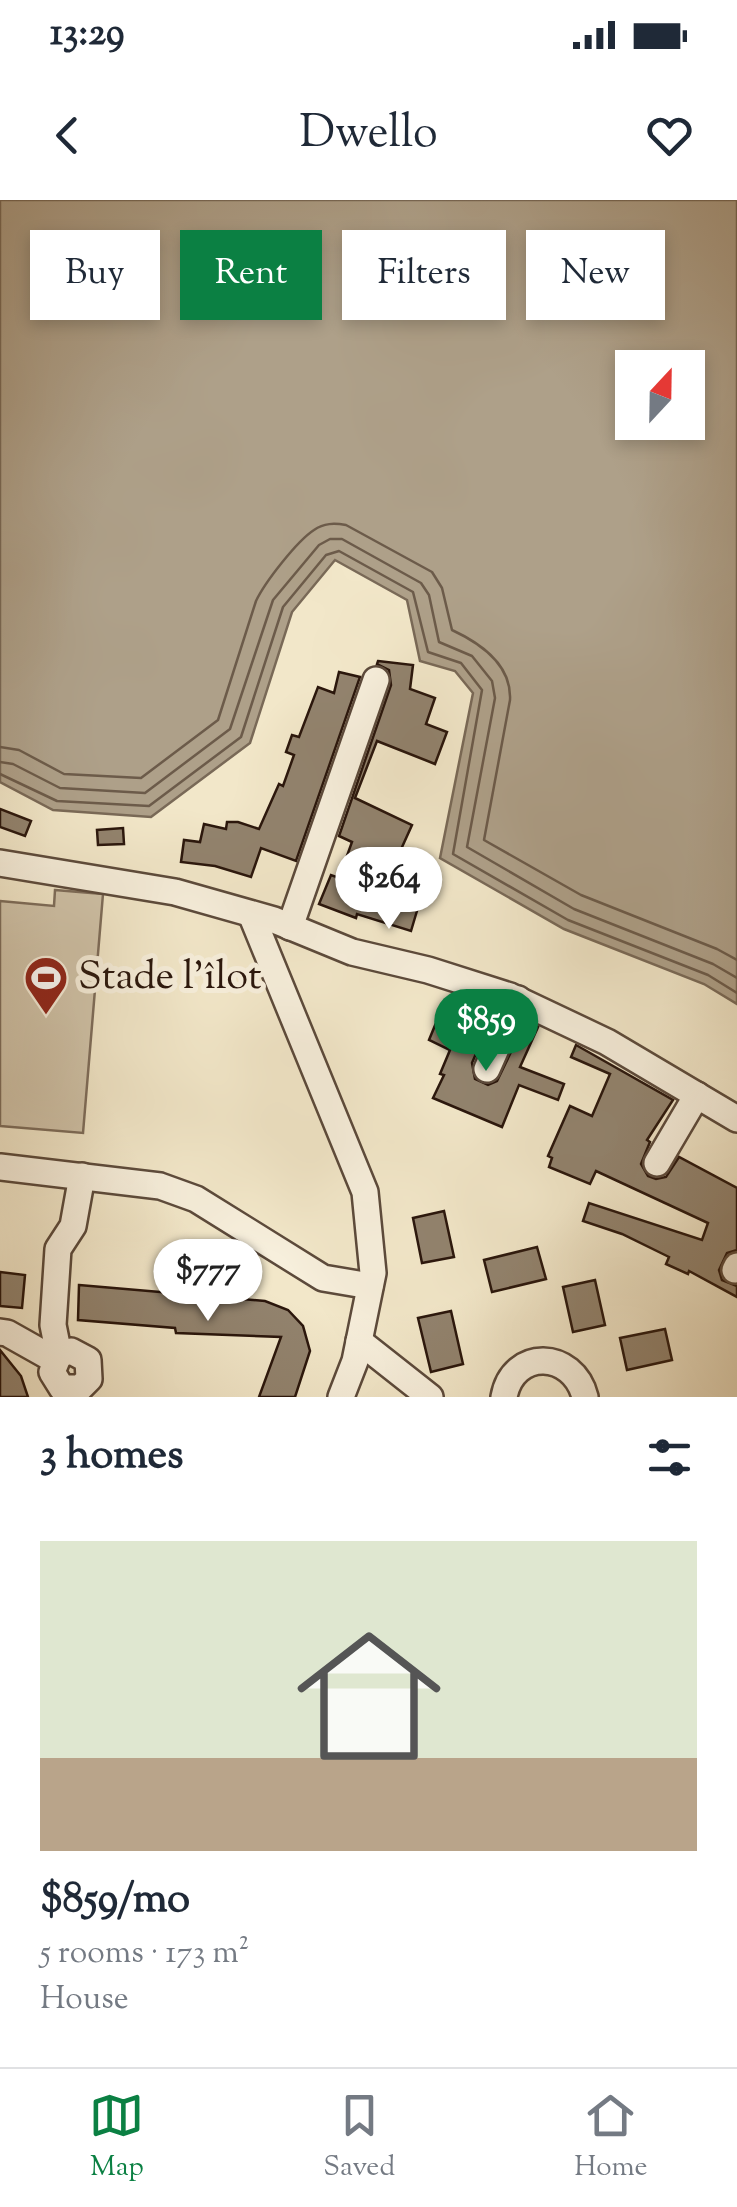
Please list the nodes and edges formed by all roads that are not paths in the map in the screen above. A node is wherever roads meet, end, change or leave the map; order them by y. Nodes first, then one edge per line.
1 (376, 680) dead end
2 (0, 863) edge
3 (251, 914) junction
4 (290, 927) junction
5 (518, 999) junction
6 (487, 1069) dead end
7 (697, 1096) junction
8 (737, 1119) edge
9 (657, 1163) dead end
10 (0, 1167) edge
11 (82, 1176) junction
12 (370, 1286) junction
13 (0, 1332) edge
14 (359, 1341) junction
15 (57, 1358) junction
16 (60, 1392) edge
17 (341, 1397) edge
18 (430, 1397) edge
19 (504, 1397) edge
20 (585, 1397) edge

1 - 4 street
2 - 3 street
3 - 4 street
3 - 12 street
4 - 5 street
5 - 6 street
5 - 7 street
7 - 8 street
7 - 9 street
10 - 11 street
11 - 12 street
11 - 15 street
12 - 14 street
13 - 15 street
14 - 17 street
14 - 18 street
15 - 16 street
15 - 16 street
19 - 20 street

